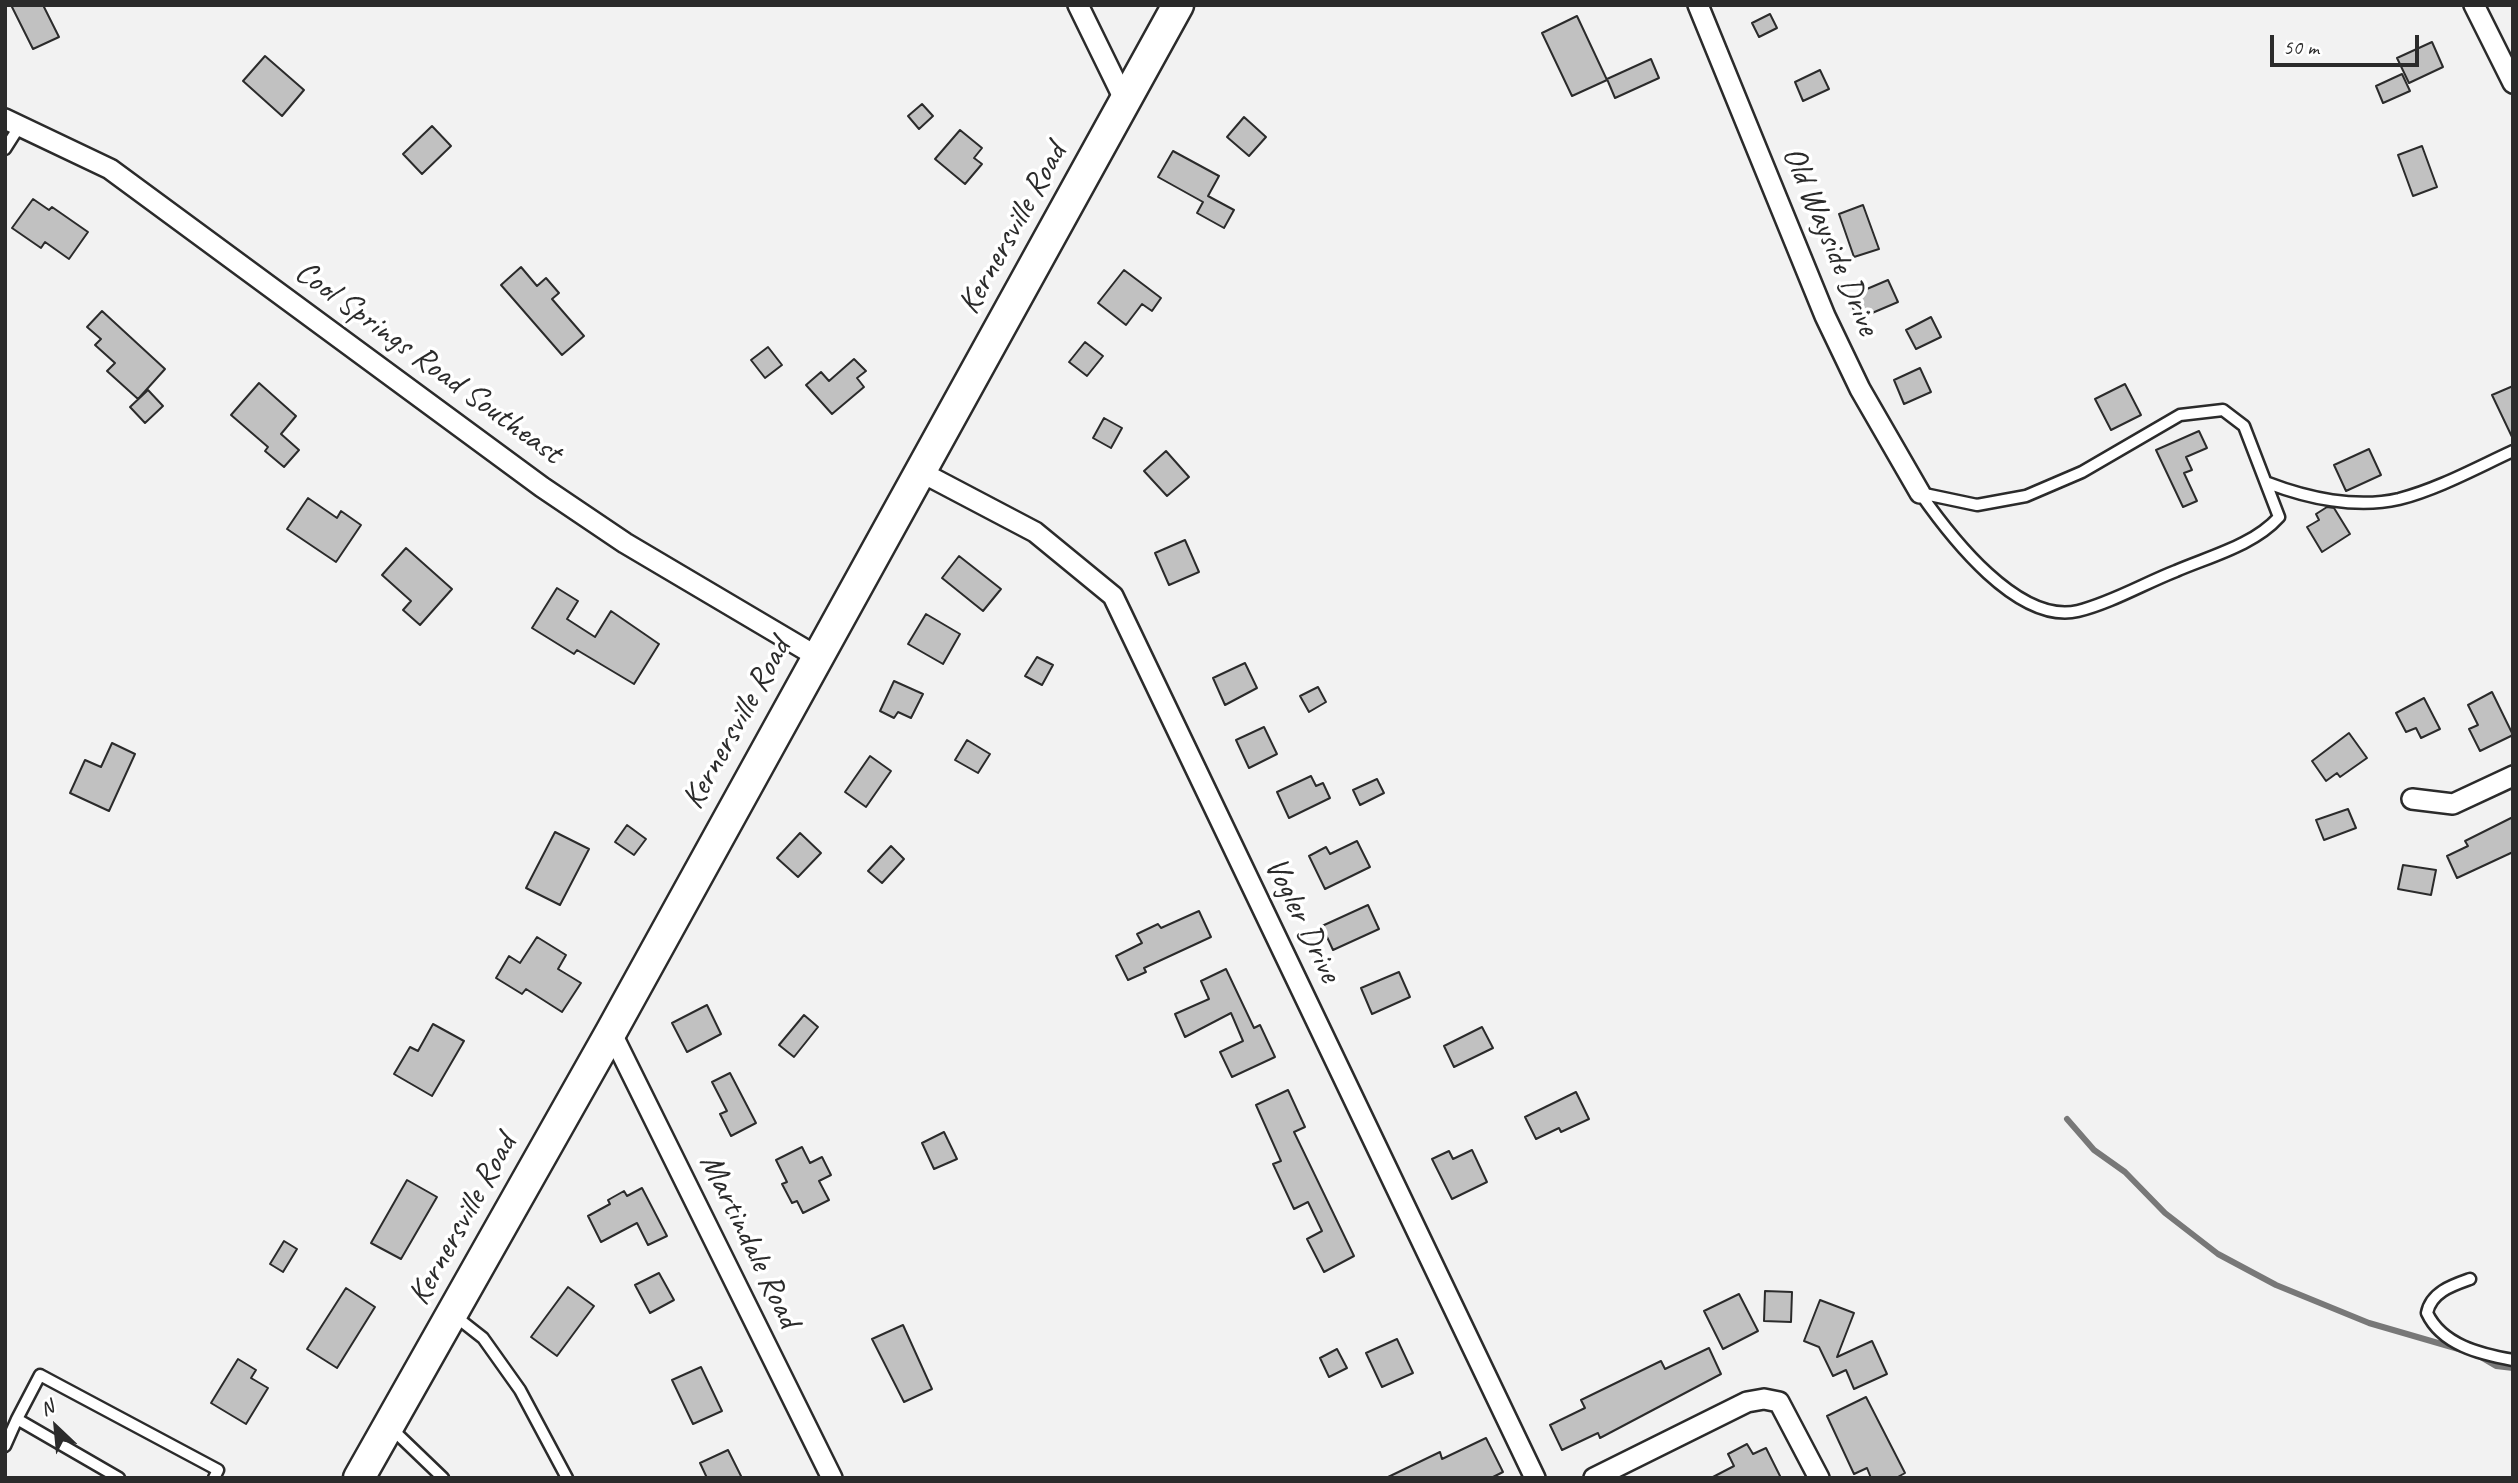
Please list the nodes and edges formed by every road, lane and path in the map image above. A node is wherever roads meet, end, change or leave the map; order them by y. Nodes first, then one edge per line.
1 (1078, 5) edge
2 (1178, 5) edge
3 (1698, 5) edge
4 (2474, 5) edge
5 (2513, 83) edge
6 (1125, 101) junction
7 (12, 123) edge
8 (5, 149) edge
9 (2513, 451) edge
10 (921, 472) junction
11 (2268, 482) junction
12 (1920, 493) junction
13 (816, 656) junction
14 (2513, 776) edge
15 (2412, 799) dead end
16 (611, 1032) junction
17 (2470, 1279) dead end
18 (451, 1314) junction
19 (2513, 1360) edge
20 (17, 1419) junction
21 (388, 1425) junction
22 (5, 1446) edge
23 (119, 1478) edge
24 (214, 1478) edge
25 (359, 1478) edge
26 (443, 1478) edge
27 (567, 1478) edge
28 (832, 1478) edge
29 (1535, 1478) edge
30 (1594, 1478) edge
31 (1819, 1478) edge

1 - 6 street
2 - 6 main road, Kernersville Road
3 - 12 street, Old Wayside Drive
4 - 5 street
6 - 10 main road, Kernersville Road
7 - 8 lane
7 - 13 street, Cool Springs Road Southeast
9 - 11 lane
10 - 13 main road, Kernersville Road
10 - 29 street, Vogler Drive
11 - 12 lane
11 - 12 lane
13 - 16 main road, Kernersville Road
14 - 15 street
16 - 18 main road, Kernersville Road
16 - 28 street, Martindale Road
17 - 19 lane
18 - 21 main road, Kernersville Road
18 - 27 lane
20 - 22 lane
20 - 23 lane
20 - 24 lane
21 - 25 main road, Kernersville Road
21 - 26 lane
30 - 31 street

